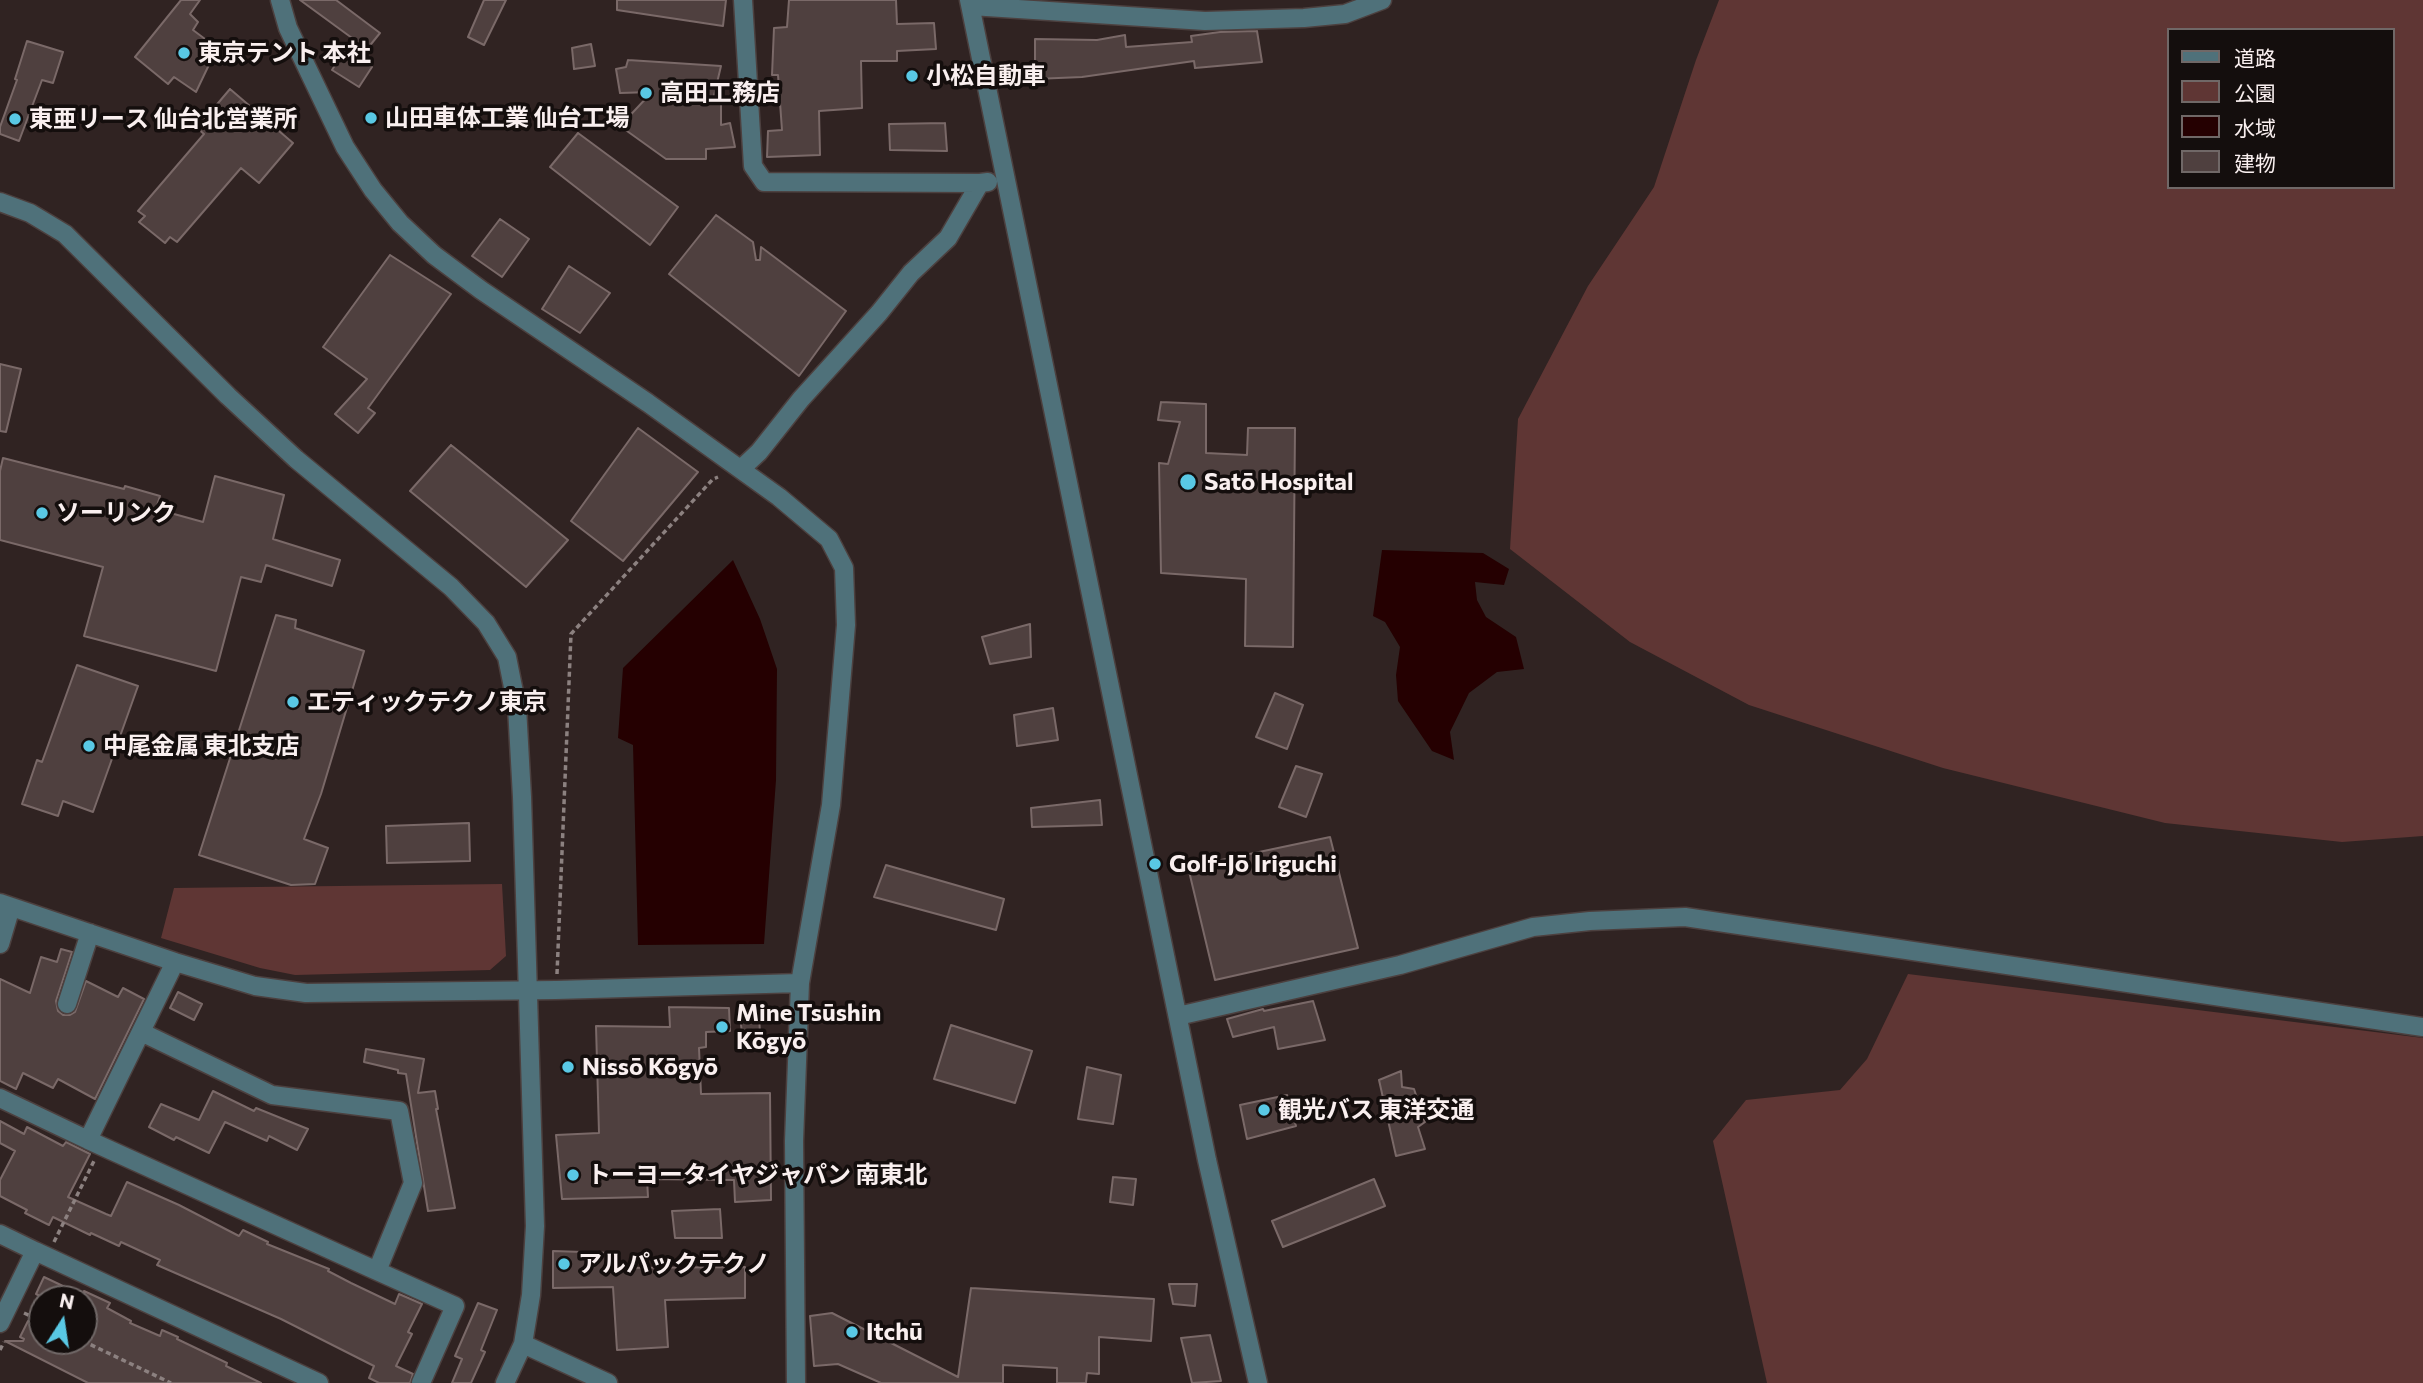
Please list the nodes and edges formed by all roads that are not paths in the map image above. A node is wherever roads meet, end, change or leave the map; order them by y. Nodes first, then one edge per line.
1 (280, 0) edge
2 (743, 0) edge
3 (1381, 0) edge
4 (970, 3) edge
5 (1006, 180) junction
6 (980, 183) junction
7 (0, 202) edge
8 (742, 468) junction
9 (5, 905) edge
10 (89, 933) junction
11 (0, 944) edge
12 (175, 962) junction
13 (800, 983) junction
14 (526, 990) junction
15 (67, 1004) dead end
16 (1178, 1016) junction
17 (2423, 1027) edge
18 (141, 1032) junction
19 (0, 1098) edge
20 (95, 1143) junction
21 (0, 1234) edge
22 (43, 1250) junction
23 (377, 1271) junction
24 (0, 1323) edge
25 (523, 1343) junction
26 (319, 1383) edge
27 (421, 1383) edge
28 (505, 1383) edge
29 (608, 1383) edge
30 (796, 1383) edge
31 (1258, 1383) edge

1 - 8 street
2 - 6 street
3 - 4 street
4 - 5 street
5 - 6 street
5 - 16 street
6 - 8 street
7 - 14 street
8 - 13 street
9 - 10 street
9 - 11 street
10 - 12 street
10 - 15 street
12 - 14 street
12 - 18 street
13 - 14 street
13 - 30 street
14 - 25 street
16 - 17 street
16 - 31 street
18 - 20 street
18 - 23 street
19 - 20 street
20 - 23 street
21 - 22 street
22 - 24 street
22 - 26 street
23 - 27 street
25 - 28 street
25 - 29 street

